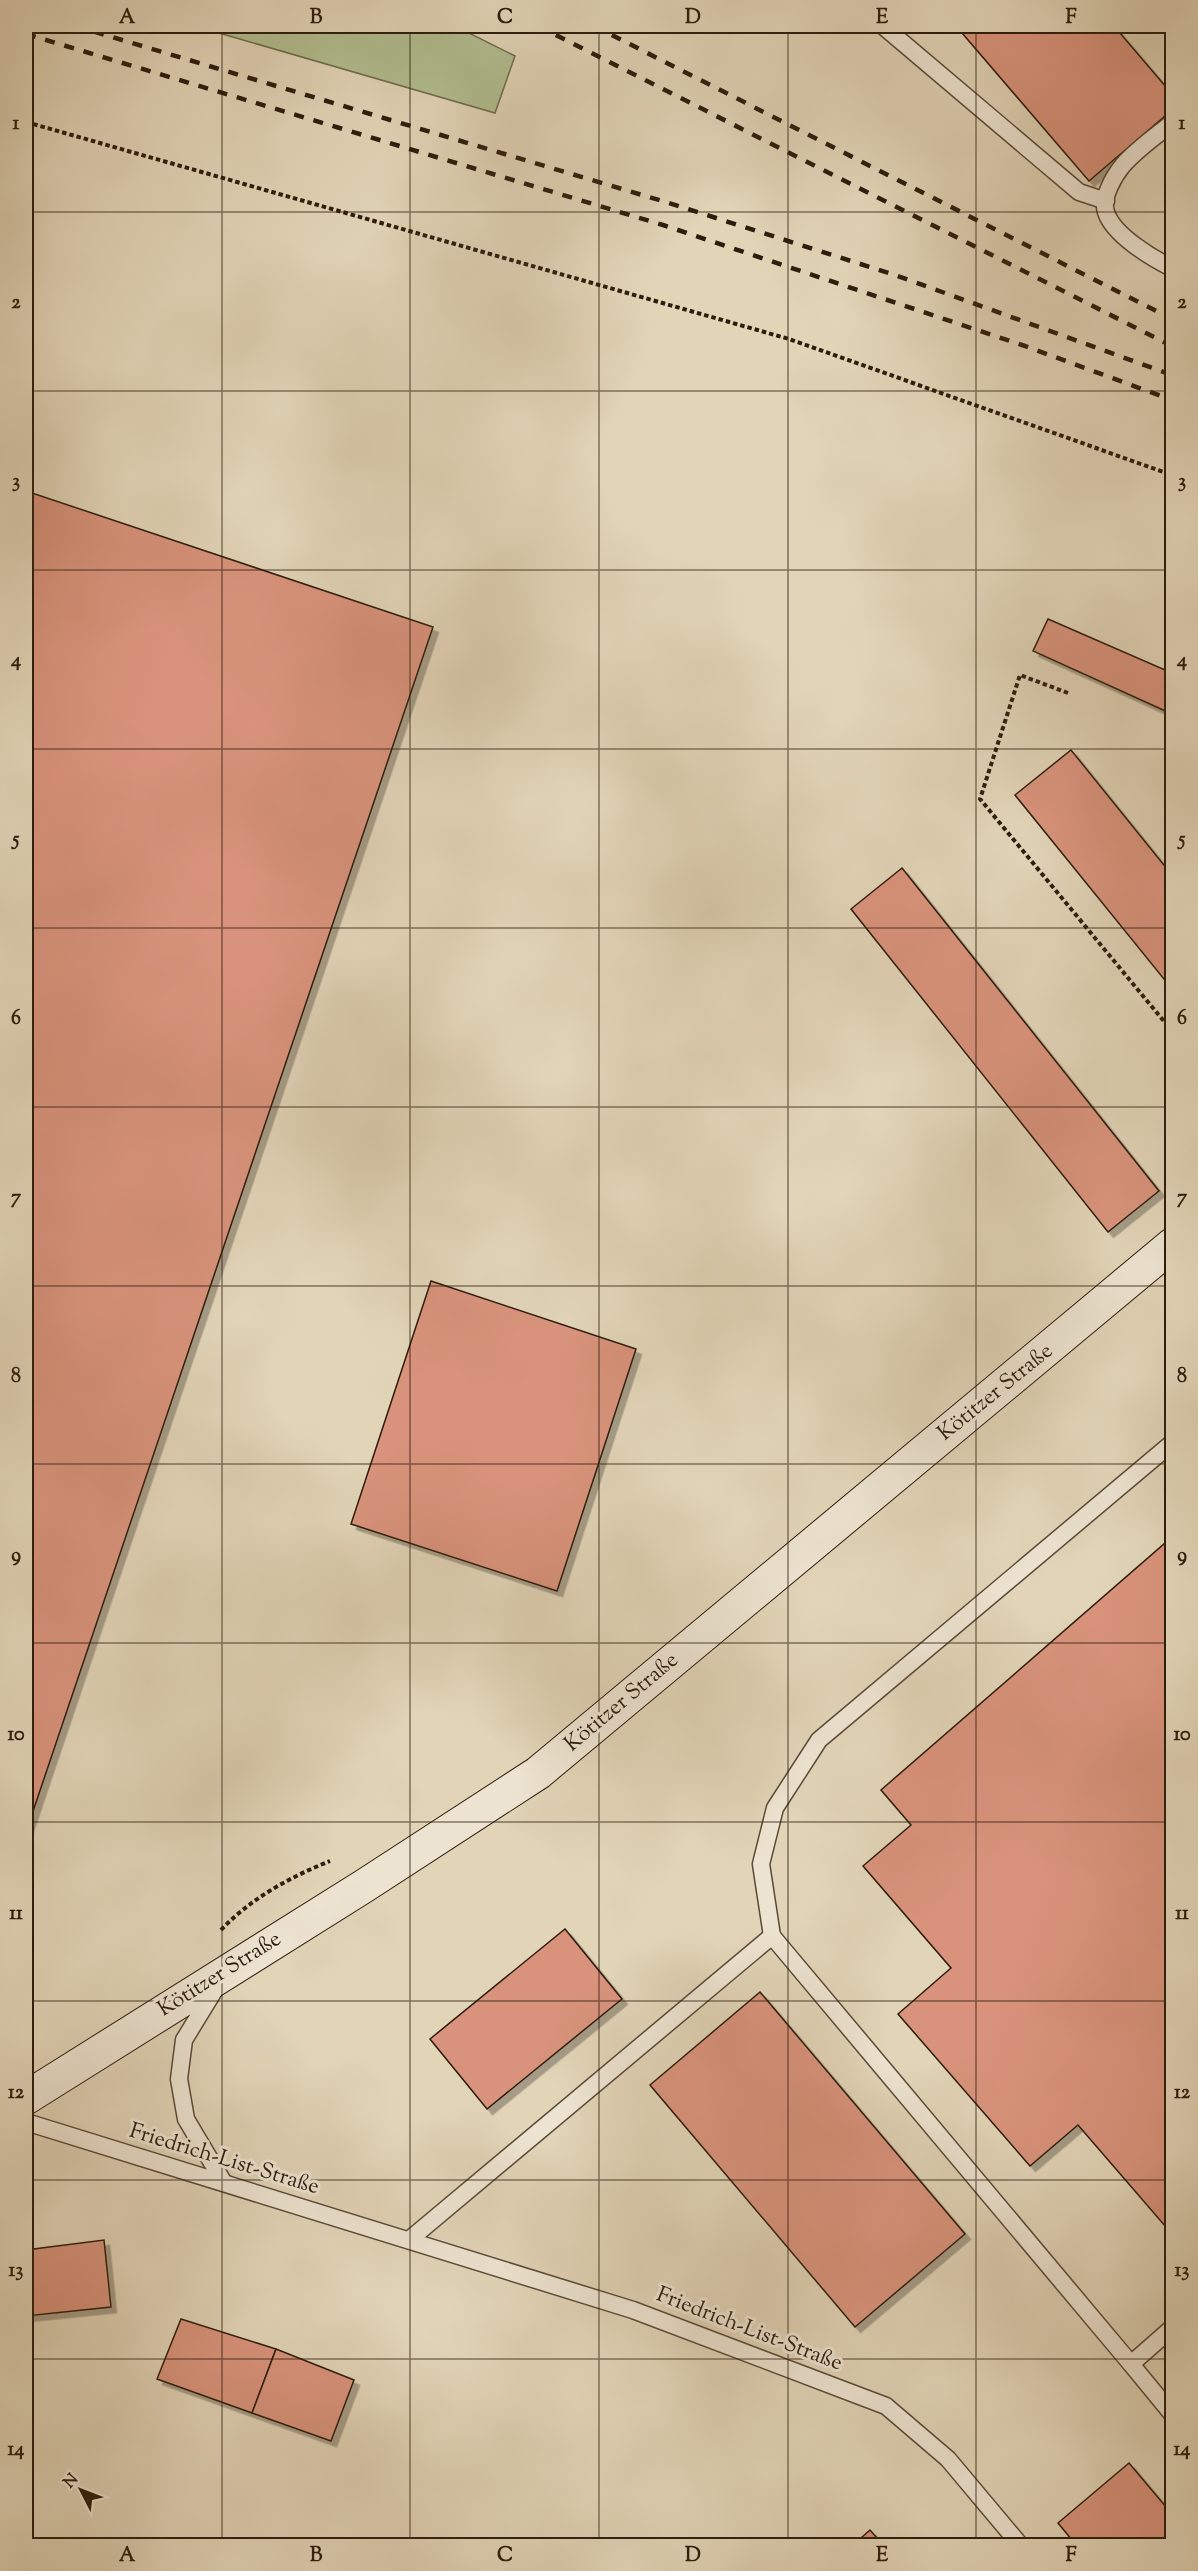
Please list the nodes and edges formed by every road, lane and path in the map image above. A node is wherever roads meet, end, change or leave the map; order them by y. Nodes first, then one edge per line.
1 (883, 26) edge
2 (26, 122) edge
3 (1173, 123) edge
4 (1106, 201) junction
5 (1173, 268) edge
6 (1173, 475) edge
7 (1068, 693) dead end
8 (1173, 1031) edge
9 (1173, 1245) edge
10 (1173, 1443) edge
11 (772, 1936) junction
12 (226, 1971) junction
13 (26, 2098) edge
14 (26, 2122) edge
15 (224, 2183) junction
16 (409, 2241) junction
17 (1173, 2328) edge
18 (1131, 2364) junction
19 (1173, 2414) edge
20 (1021, 2546) edge

1 - 4 lane
2 - 6 path
3 - 4 lane
4 - 5 lane
7 - 8 path
9 - 12 street, Kötitzer Straße
10 - 11 lane
11 - 16 lane
11 - 18 lane
12 - 13 street, Kötitzer Straße
12 - 15 lane
14 - 15 lane, Friedrich-List-Straße
15 - 16 lane, Friedrich-List-Straße
16 - 20 lane, Friedrich-List-Straße
17 - 18 lane
18 - 19 lane

